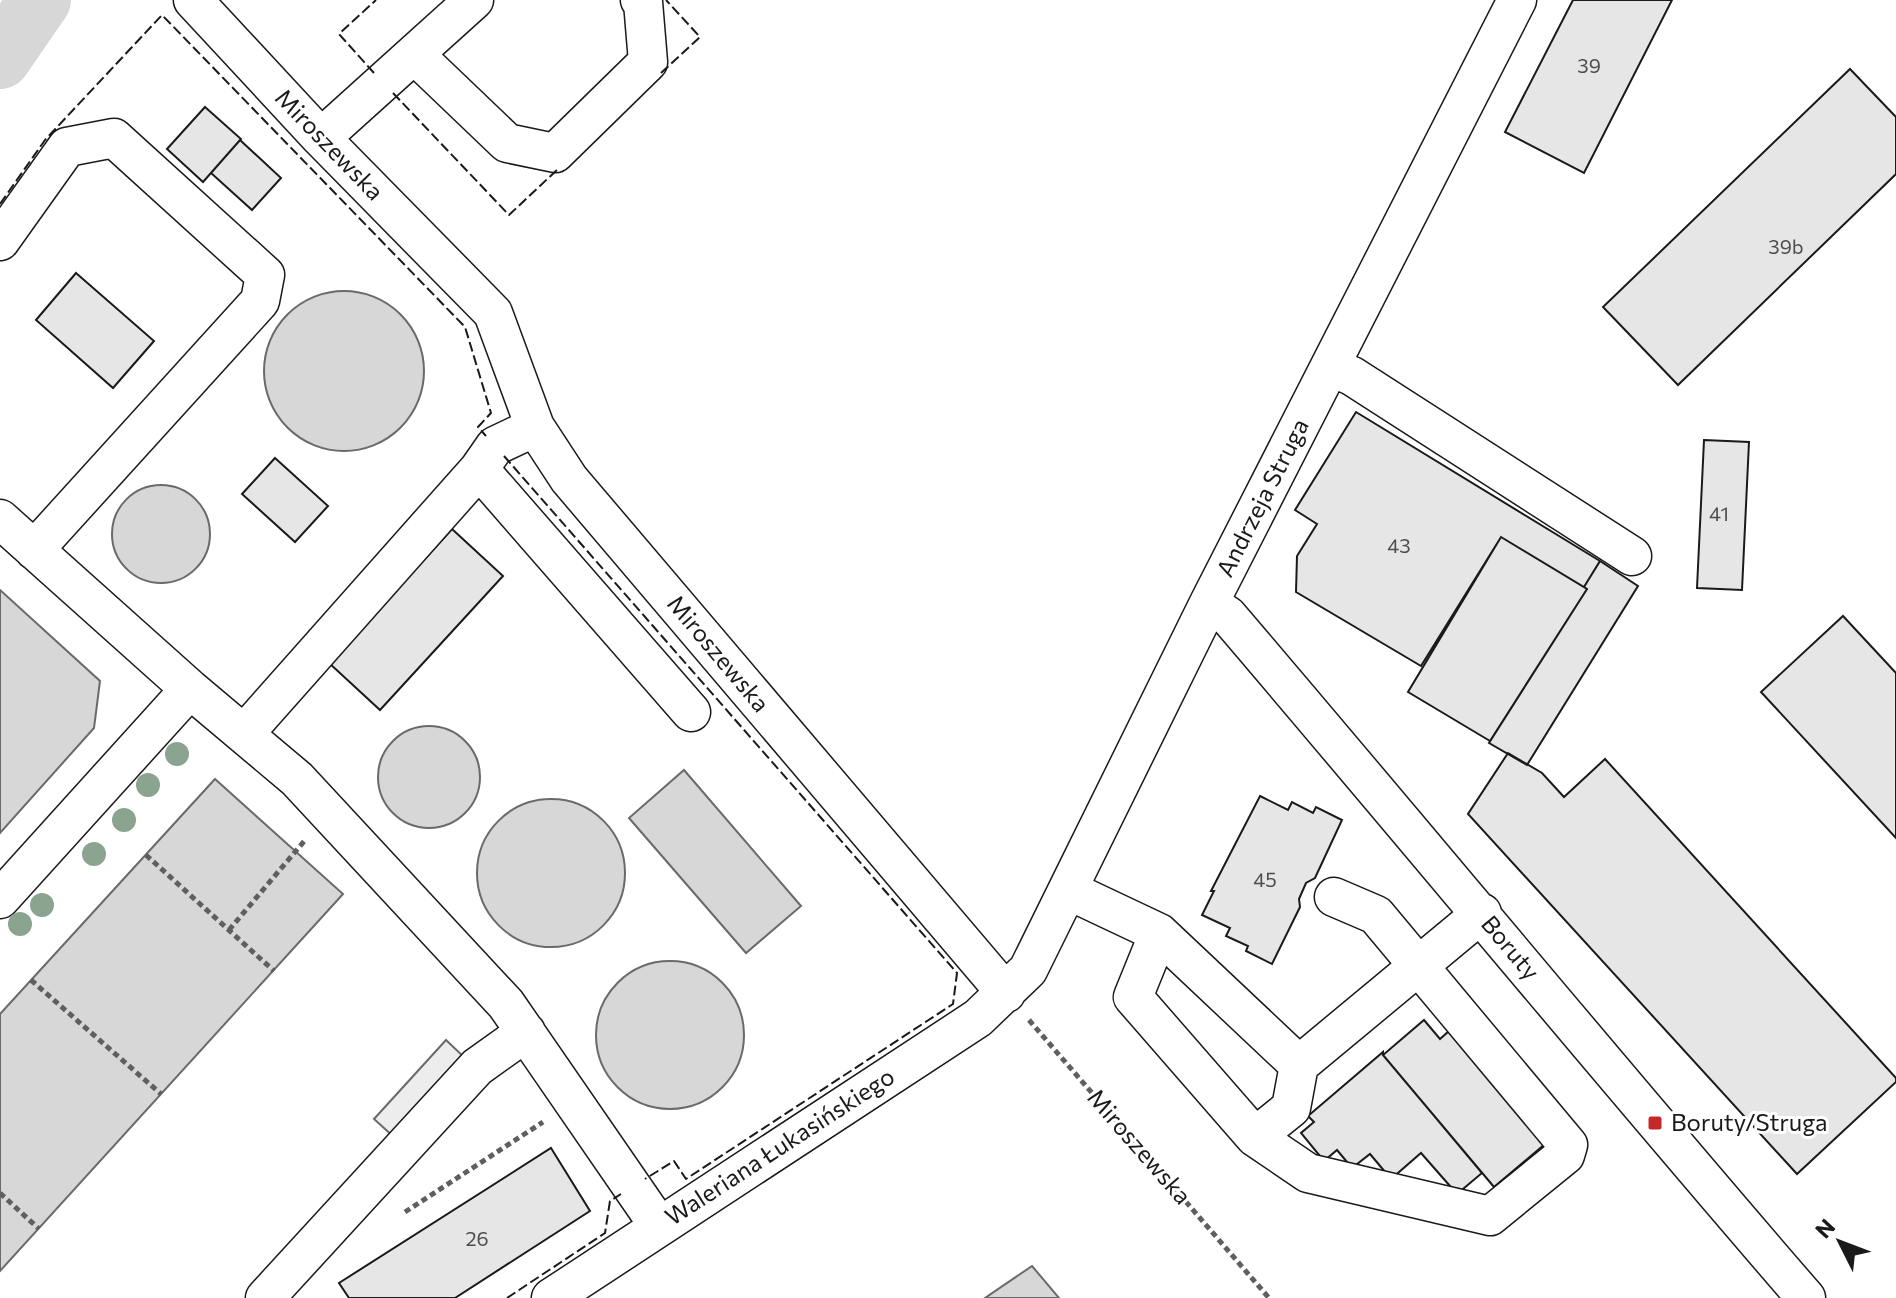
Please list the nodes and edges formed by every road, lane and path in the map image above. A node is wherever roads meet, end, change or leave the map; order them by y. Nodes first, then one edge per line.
1 (193, 0) edge
2 (474, 0) edge
3 (640, 0) edge
4 (1517, 0) edge
5 (415, 55) junction
6 (321, 138) junction
7 (0, 241) edge
8 (1331, 367) junction
9 (535, 427) junction
10 (479, 469) junction
11 (0, 519) edge
12 (34, 550) junction
13 (1632, 556) dead end
14 (1209, 603) junction
15 (190, 689) junction
16 (691, 712) dead end
17 (244, 734) junction
18 (329, 813) junction
19 (146, 855) dead end
20 (1068, 890) junction
21 (1334, 897) dead end
22 (0, 899) edge
23 (1482, 913) junction
24 (229, 930) junction
25 (1159, 933) junction
26 (1421, 966) junction
27 (274, 971) dead end
28 (31, 980) dead end
29 (1006, 993) junction
30 (526, 1032) junction
31 (1299, 1065) junction
32 (161, 1094) dead end
33 (574, 1102) junction
34 (1255, 1137) junction
35 (0, 1193) edge
36 (405, 1212) dead end
37 (659, 1226) junction
38 (39, 1229) dead end
39 (265, 1298) edge
40 (551, 1298) edge
41 (1269, 1298) edge
42 (1806, 1298) edge

1 - 6 street, Miroszewska
2 - 5 street
3 - 5 street
4 - 8 street, Andrzeja Struga
5 - 6 street
6 - 9 street, Miroszewska
7 - 12 street
8 - 13 street
8 - 14 street, Andrzeja Struga
9 - 10 street
9 - 29 street, Miroszewska
10 - 16 street
10 - 17 street
11 - 12 street
12 - 15 street
14 - 20 street, Andrzeja Struga
14 - 23 street, Boruty
15 - 17 street
15 - 22 street
17 - 18 street
18 - 24 path
18 - 30 street
19 - 24 path
20 - 25 street
20 - 29 street, Andrzeja Struga
21 - 26 street
23 - 26 street
23 - 42 street, Boruty
24 - 27 path
25 - 31 street
25 - 34 street
26 - 31 street
26 - 34 street
28 - 32 path
29 - 37 street, Waleriana Łukasińskiego
29 - 41 path, Miroszewska
30 - 33 street
30 - 39 street
31 - 34 street
33 - 36 path
33 - 37 street
35 - 38 path
37 - 40 street, Waleriana Łukasińskiego

